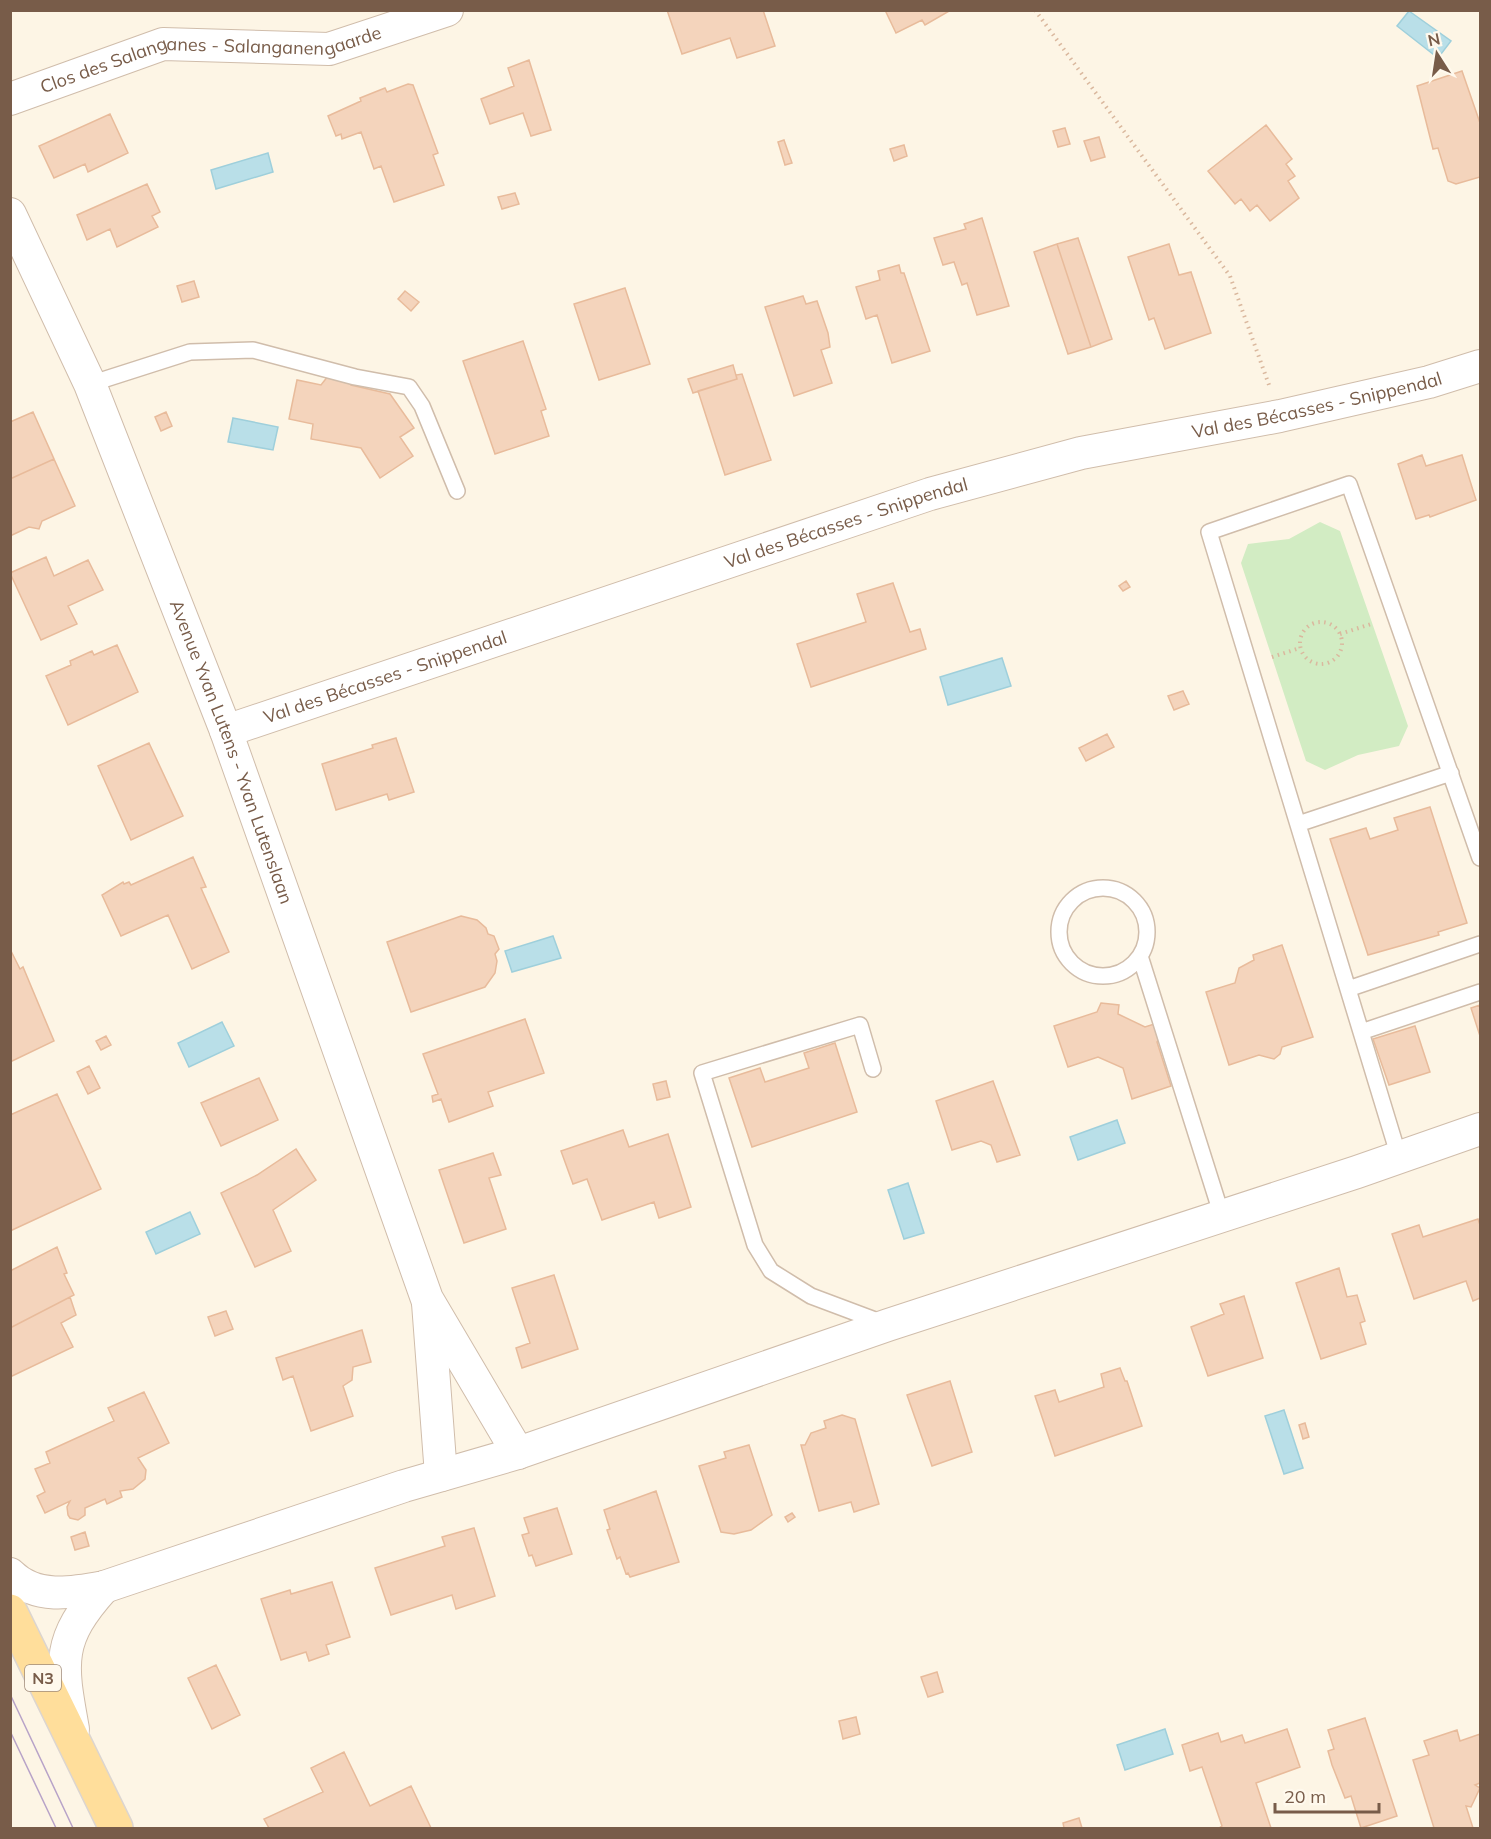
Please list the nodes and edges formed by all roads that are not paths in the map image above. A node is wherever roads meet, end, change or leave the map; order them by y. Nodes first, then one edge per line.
1 (447, 10) edge
2 (10, 99) edge
3 (10, 214) edge
4 (1480, 366) edge
5 (90, 384) junction
6 (457, 491) dead end
7 (226, 731) junction
8 (1451, 773) junction
9 (1298, 824) junction
10 (1480, 858) edge
11 (1480, 944) edge
12 (1140, 956) junction
13 (1348, 989) junction
14 (1480, 992) edge
15 (1361, 1032) junction
16 (873, 1068) dead end
17 (1480, 1129) edge
18 (1399, 1157) junction
19 (1222, 1216) junction
20 (428, 1299) junction
21 (888, 1325) junction
22 (518, 1453) junction
23 (441, 1476) junction
24 (10, 1574) edge
25 (104, 1587) junction
26 (10, 1611) edge
27 (75, 1744) junction
28 (117, 1828) edge

1 - 2 street, Clos des Salanganes - Salanganengaarde
3 - 5 street, Avenue Yvan Lutens - Yvan Lutenslaan
4 - 7 street, Val des Bécasses - Snippendal
5 - 6 lane
5 - 7 street, Avenue Yvan Lutens - Yvan Lutenslaan
7 - 20 street, Avenue Yvan Lutens - Yvan Lutenslaan
8 - 9 lane
8 - 9 lane
8 - 10 lane
9 - 13 lane
11 - 13 lane
12 - 12 lane
12 - 19 lane
13 - 15 lane
14 - 15 lane
15 - 18 lane
16 - 21 lane
17 - 18 street
18 - 19 street
19 - 21 street
20 - 22 street, Avenue Yvan Lutens - Yvan Lutenslaan
20 - 23 street, Avenue Yvan Lutens - Yvan Lutenslaan
21 - 22 street
22 - 23 street
23 - 25 street
24 - 25 street
25 - 27 street
26 - 27 main road, N3
27 - 28 main road, N3

